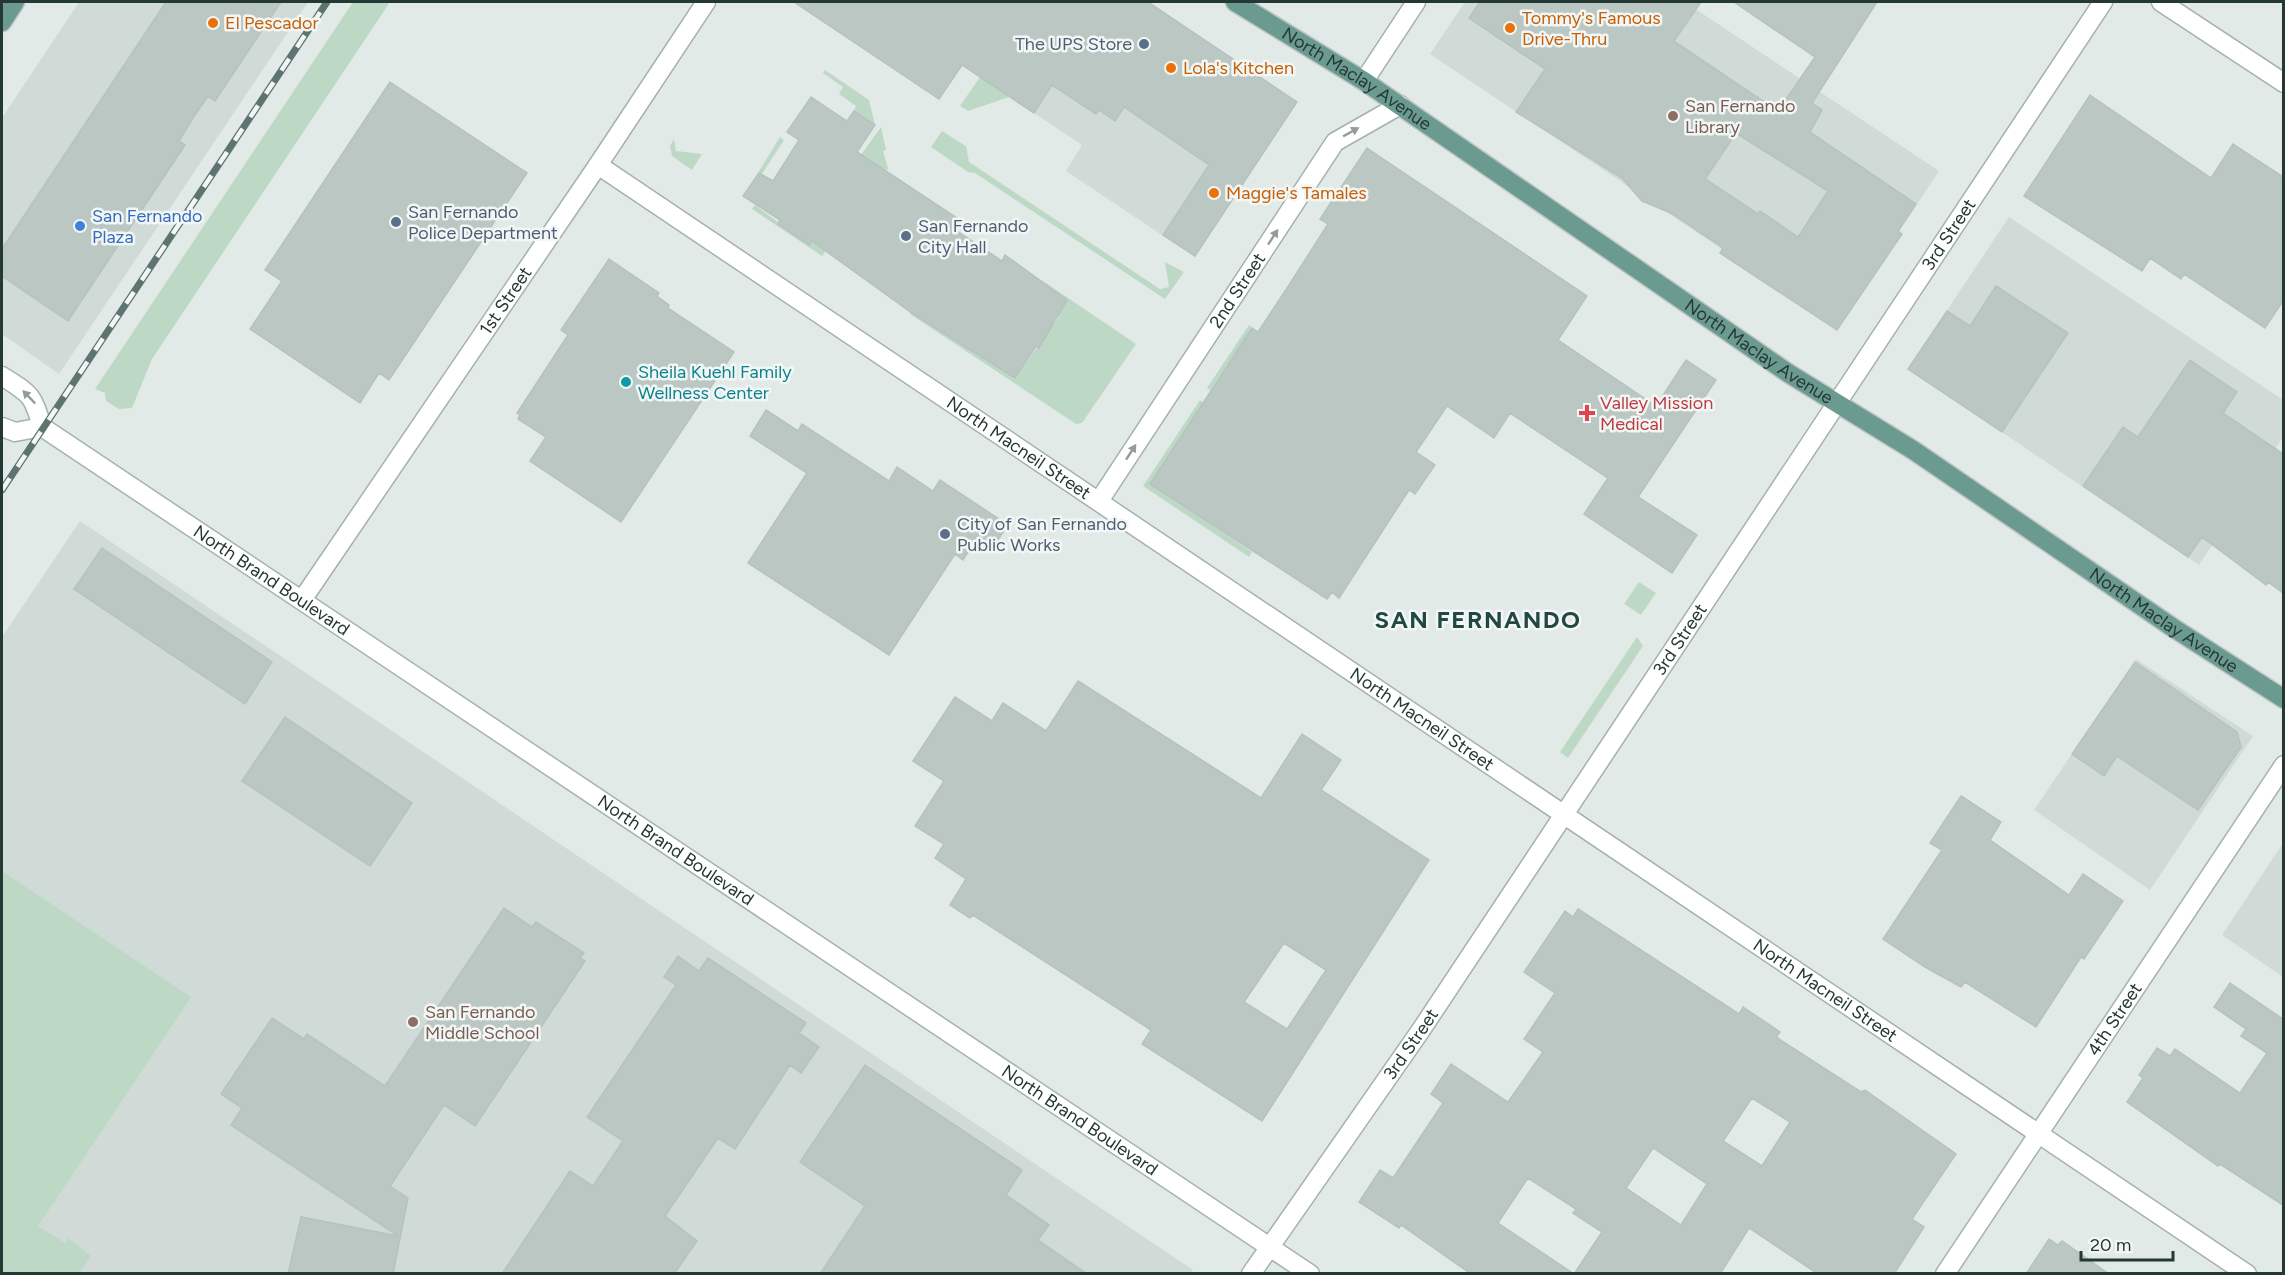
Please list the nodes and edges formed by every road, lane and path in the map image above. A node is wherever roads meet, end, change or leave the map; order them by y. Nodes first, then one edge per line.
1 (15, 2) edge
2 (706, 2) edge
3 (1235, 2) edge
4 (1416, 2) edge
5 (2103, 2) edge
6 (2161, 2) edge
7 (2, 22) edge
8 (1364, 81) junction
9 (2283, 83) edge
10 (1400, 105) junction
11 (598, 165) junction
12 (2, 376) edge
13 (1836, 405) junction
14 (2, 427) edge
15 (42, 427) junction
16 (1099, 501) junction
17 (302, 600) junction
18 (2283, 699) edge
19 (2283, 765) edge
20 (1563, 816) junction
21 (2038, 1134) junction
22 (1269, 1247) junction
23 (1251, 1274) edge
24 (1310, 1274) edge
25 (1945, 1274) edge
26 (2247, 1274) edge

1 - 7 main road
2 - 11 street, 1st Street
3 - 8 main road, North Maclay Avenue
4 - 8 street
5 - 13 street, 3rd Street
6 - 9 street
8 - 10 main road, North Maclay Avenue
10 - 13 main road, North Maclay Avenue
16 -> 10 street, 2nd Street
11 - 16 street, North Macneil Street
11 - 17 street, 1st Street
15 -> 12 street
13 - 18 main road, North Maclay Avenue
13 - 20 street, 3rd Street
14 - 15 street
15 - 17 street, North Brand Boulevard
16 - 20 street, North Macneil Street
17 - 22 street, North Brand Boulevard
19 - 21 street, 4th Street
20 - 21 street, North Macneil Street
20 - 22 street, 3rd Street
21 - 25 street, 4th Street
21 - 26 street, North Macneil Street
22 - 23 street, 3rd Street
22 - 24 street, North Brand Boulevard

